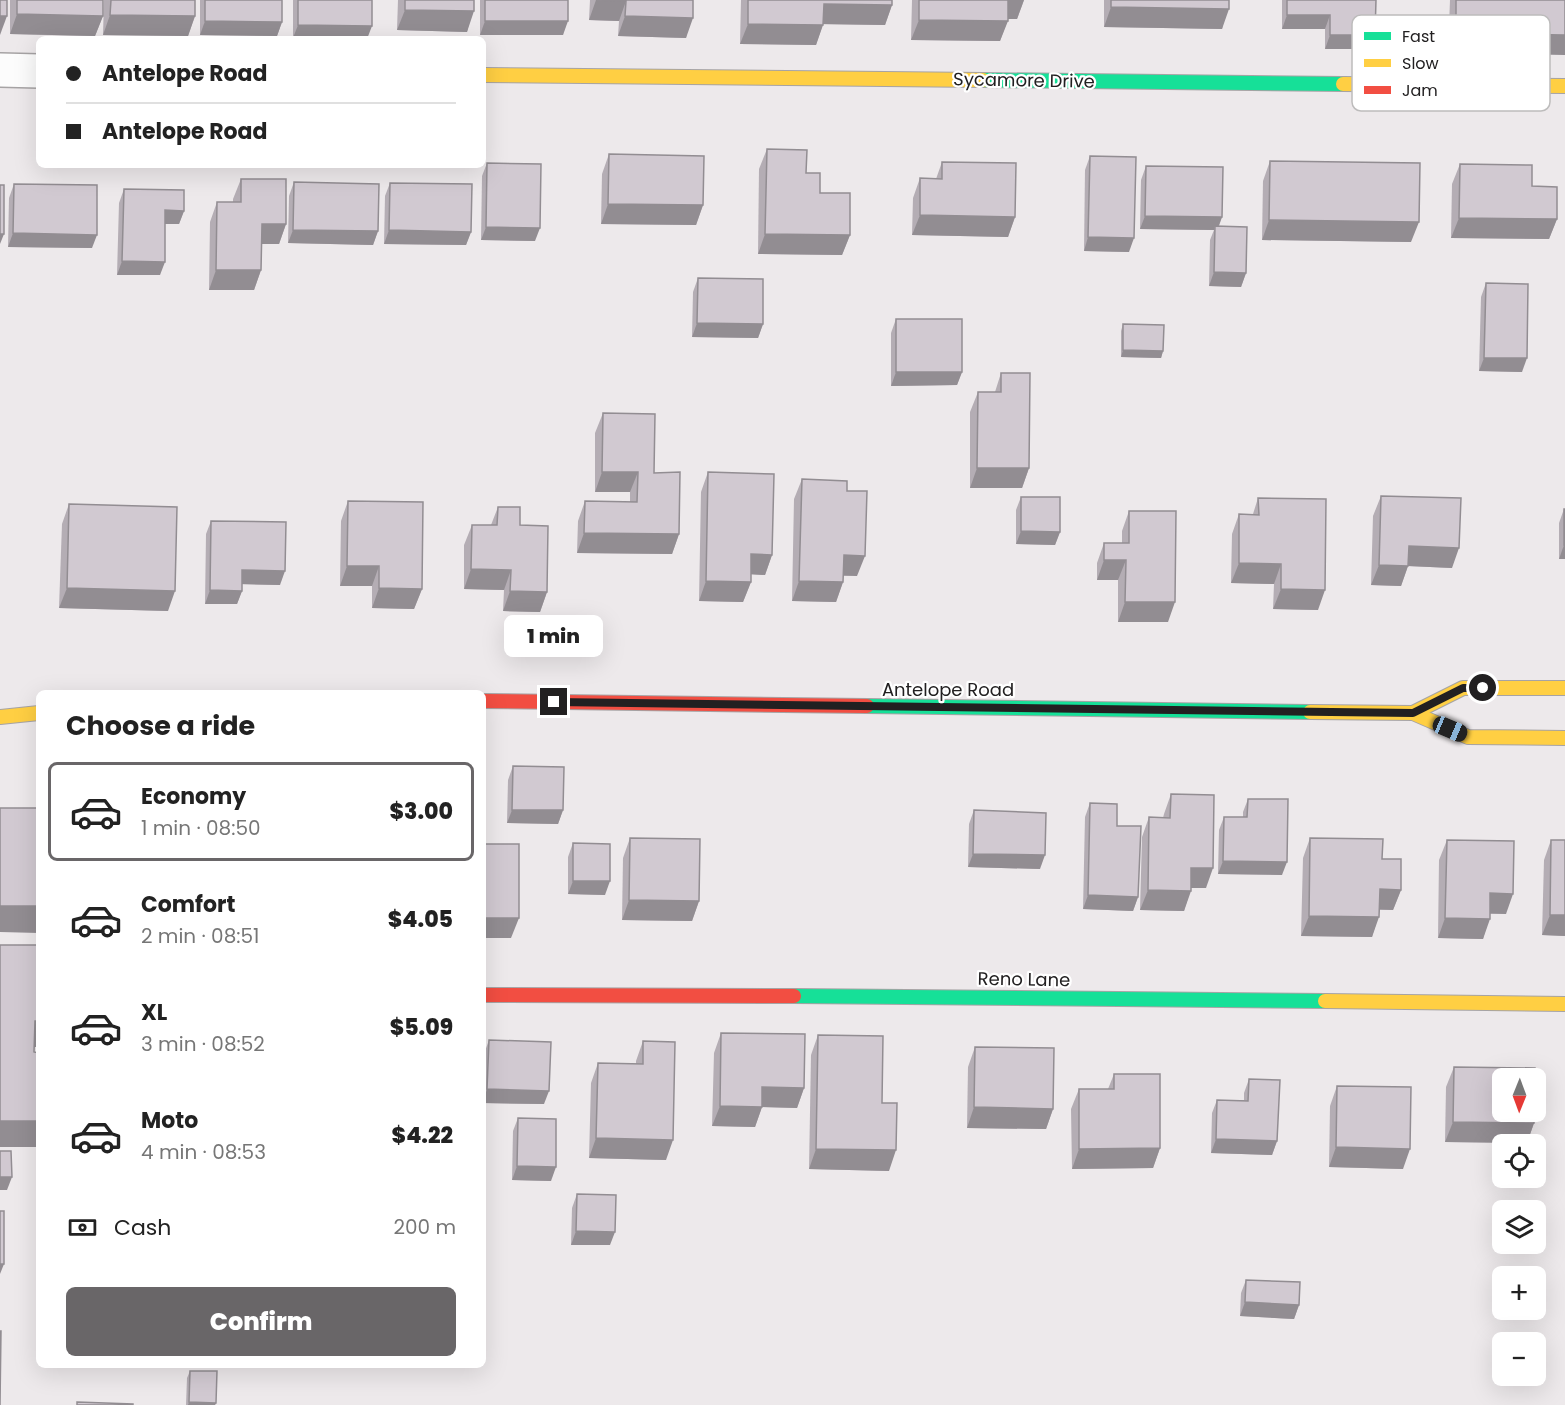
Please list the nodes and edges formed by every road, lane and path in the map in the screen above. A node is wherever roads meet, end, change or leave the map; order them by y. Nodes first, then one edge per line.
1 (0, 70) edge
2 (36, 71) edge
3 (486, 75) edge
4 (1352, 84) edge
5 (1550, 86) edge
6 (1565, 86) edge
7 (1565, 688) edge
8 (486, 701) edge
9 (36, 713) edge
10 (1413, 713) junction
11 (0, 717) edge
12 (1565, 738) edge
13 (486, 995) edge
14 (1565, 1004) edge

1 - 2 street
3 - 4 street, Sycamore Drive
5 - 6 street, Sycamore Drive
7 - 10 street, Antelope Road
8 - 10 street, Antelope Road
9 - 11 street
10 - 12 street, Antelope Road
13 - 14 street, Reno Lane

